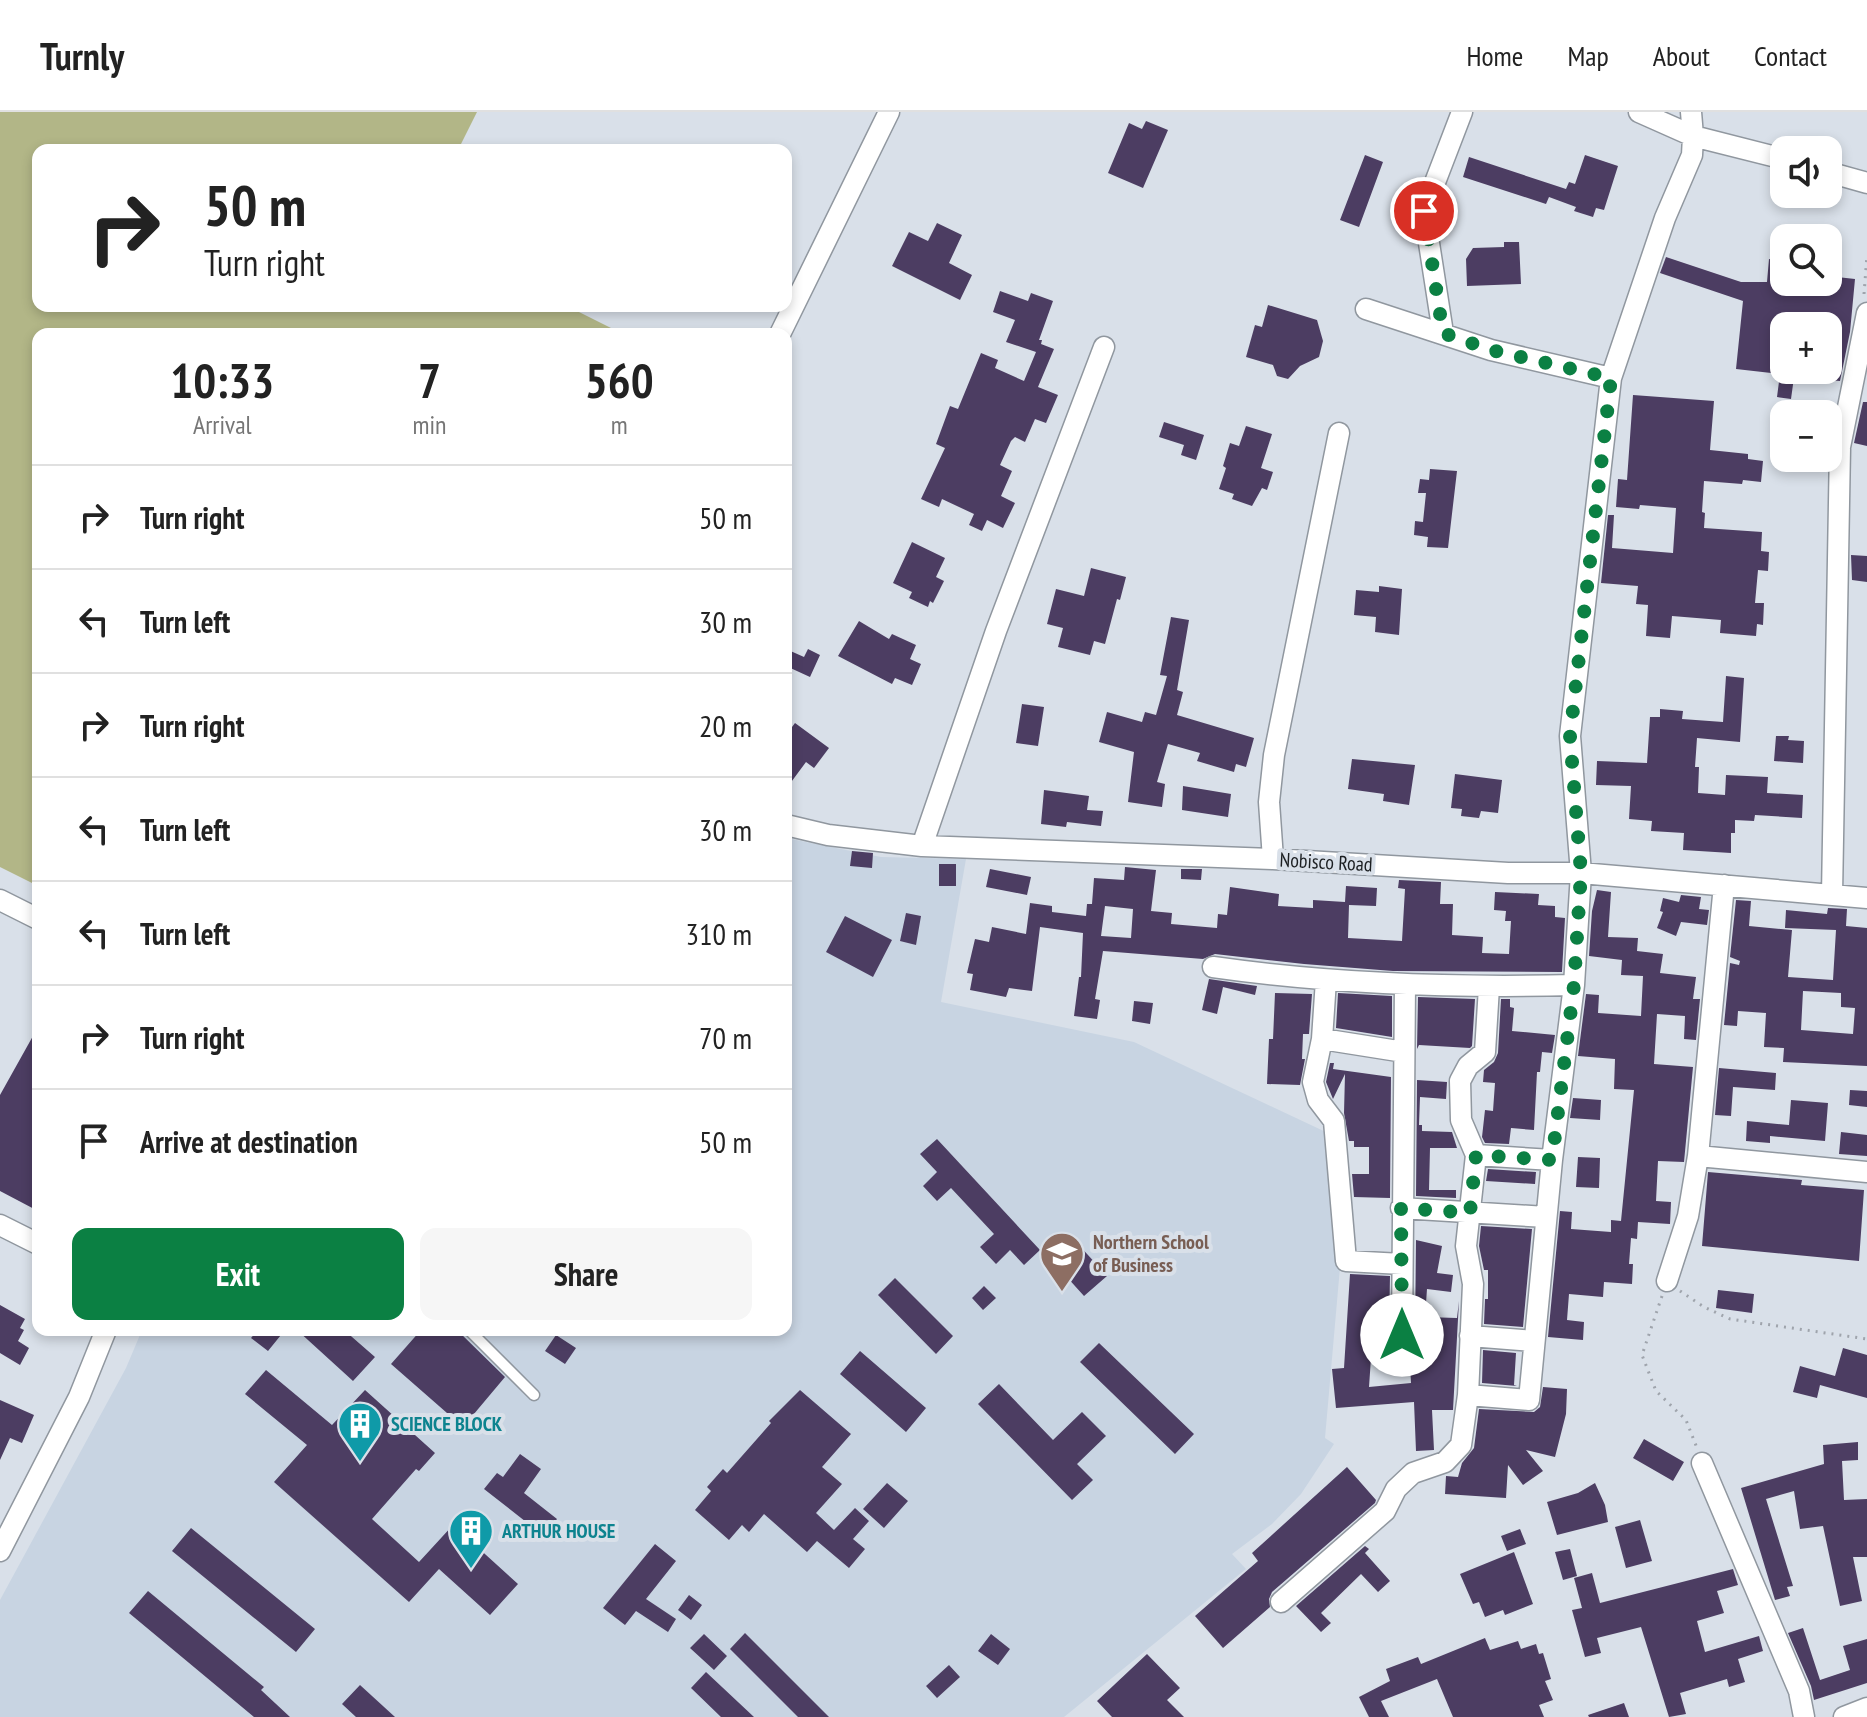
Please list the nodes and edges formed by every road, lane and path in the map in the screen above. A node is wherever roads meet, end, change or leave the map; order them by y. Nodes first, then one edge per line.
1 (889, 112) edge
2 (1462, 112) edge
3 (1639, 112) edge
4 (1691, 112) edge
5 (1693, 136) junction
6 (1770, 155) edge
7 (1842, 176) edge
8 (1867, 183) edge
9 (1867, 255) edge
10 (1366, 309) dead end
11 (792, 310) edge
12 (1866, 316) edge
13 (1443, 333) junction
14 (1104, 347) dead end
15 (1611, 378) junction
16 (1339, 433) dead end
17 (792, 826) edge
18 (922, 846) junction
19 (1273, 859) junction
20 (1581, 873) junction
21 (1724, 885) junction
22 (1832, 895) junction
23 (1867, 898) edge
24 (0, 900) edge
25 (32, 916) edge
26 (1213, 967) dead end
27 (1326, 980) junction
28 (1405, 985) junction
29 (1574, 985) junction
30 (1489, 987) junction
31 (1322, 1039) junction
32 (1404, 1052) junction
33 (1476, 1155) junction
34 (1698, 1156) junction
35 (1552, 1160) junction
36 (1867, 1172) edge
37 (1401, 1208) junction
38 (1470, 1213) junction
39 (1546, 1217) junction
40 (0, 1225) edge
41 (32, 1241) edge
42 (1402, 1264) junction
43 (1667, 1281) junction
44 (1402, 1335) dead end
45 (104, 1336) edge
46 (475, 1336) edge
47 (1470, 1336) junction
48 (1867, 1339) edge
49 (1534, 1341) junction
50 (534, 1395) dead end
51 (1468, 1395) junction
52 (1702, 1463) joint
53 (0, 1551) edge
54 (1281, 1602) dead end
55 (1867, 1708) edge
56 (1804, 1717) edge
57 (1844, 1717) edge

1 - 11 street
2 - 13 street
3 - 5 street
4 - 5 street
5 - 6 street
5 - 15 street
7 - 8 street
9 - 12 path
10 - 13 street
12 - 22 street
13 - 15 street
14 - 18 street
15 - 20 street
16 - 19 street
17 - 18 street, Nobisco Road
18 - 19 street, Nobisco Road
19 - 20 street, Nobisco Road
20 - 21 street, Nobisco Road
20 - 29 street
21 - 22 street, Nobisco Road
21 - 34 street
22 - 23 street, Nobisco Road
24 - 25 street
26 - 27 street
27 - 28 street
27 - 31 street
28 - 30 street
28 - 32 street
29 - 30 street
29 - 35 street
30 - 33 street
31 - 32 street
31 - 42 street
32 - 37 street
33 - 35 street
33 - 38 street
34 - 36 street
34 - 43 street
35 - 39 street
37 - 38 street
37 - 42 street
38 - 39 street
38 - 47 street
39 - 49 street
40 - 41 street
42 - 44 street
43 - 48 path
43 - 52 path
45 - 53 street
46 - 50 lane
47 - 49 street
47 - 51 street
49 - 51 street
51 - 54 street
52 - 56 street
55 - 57 street

